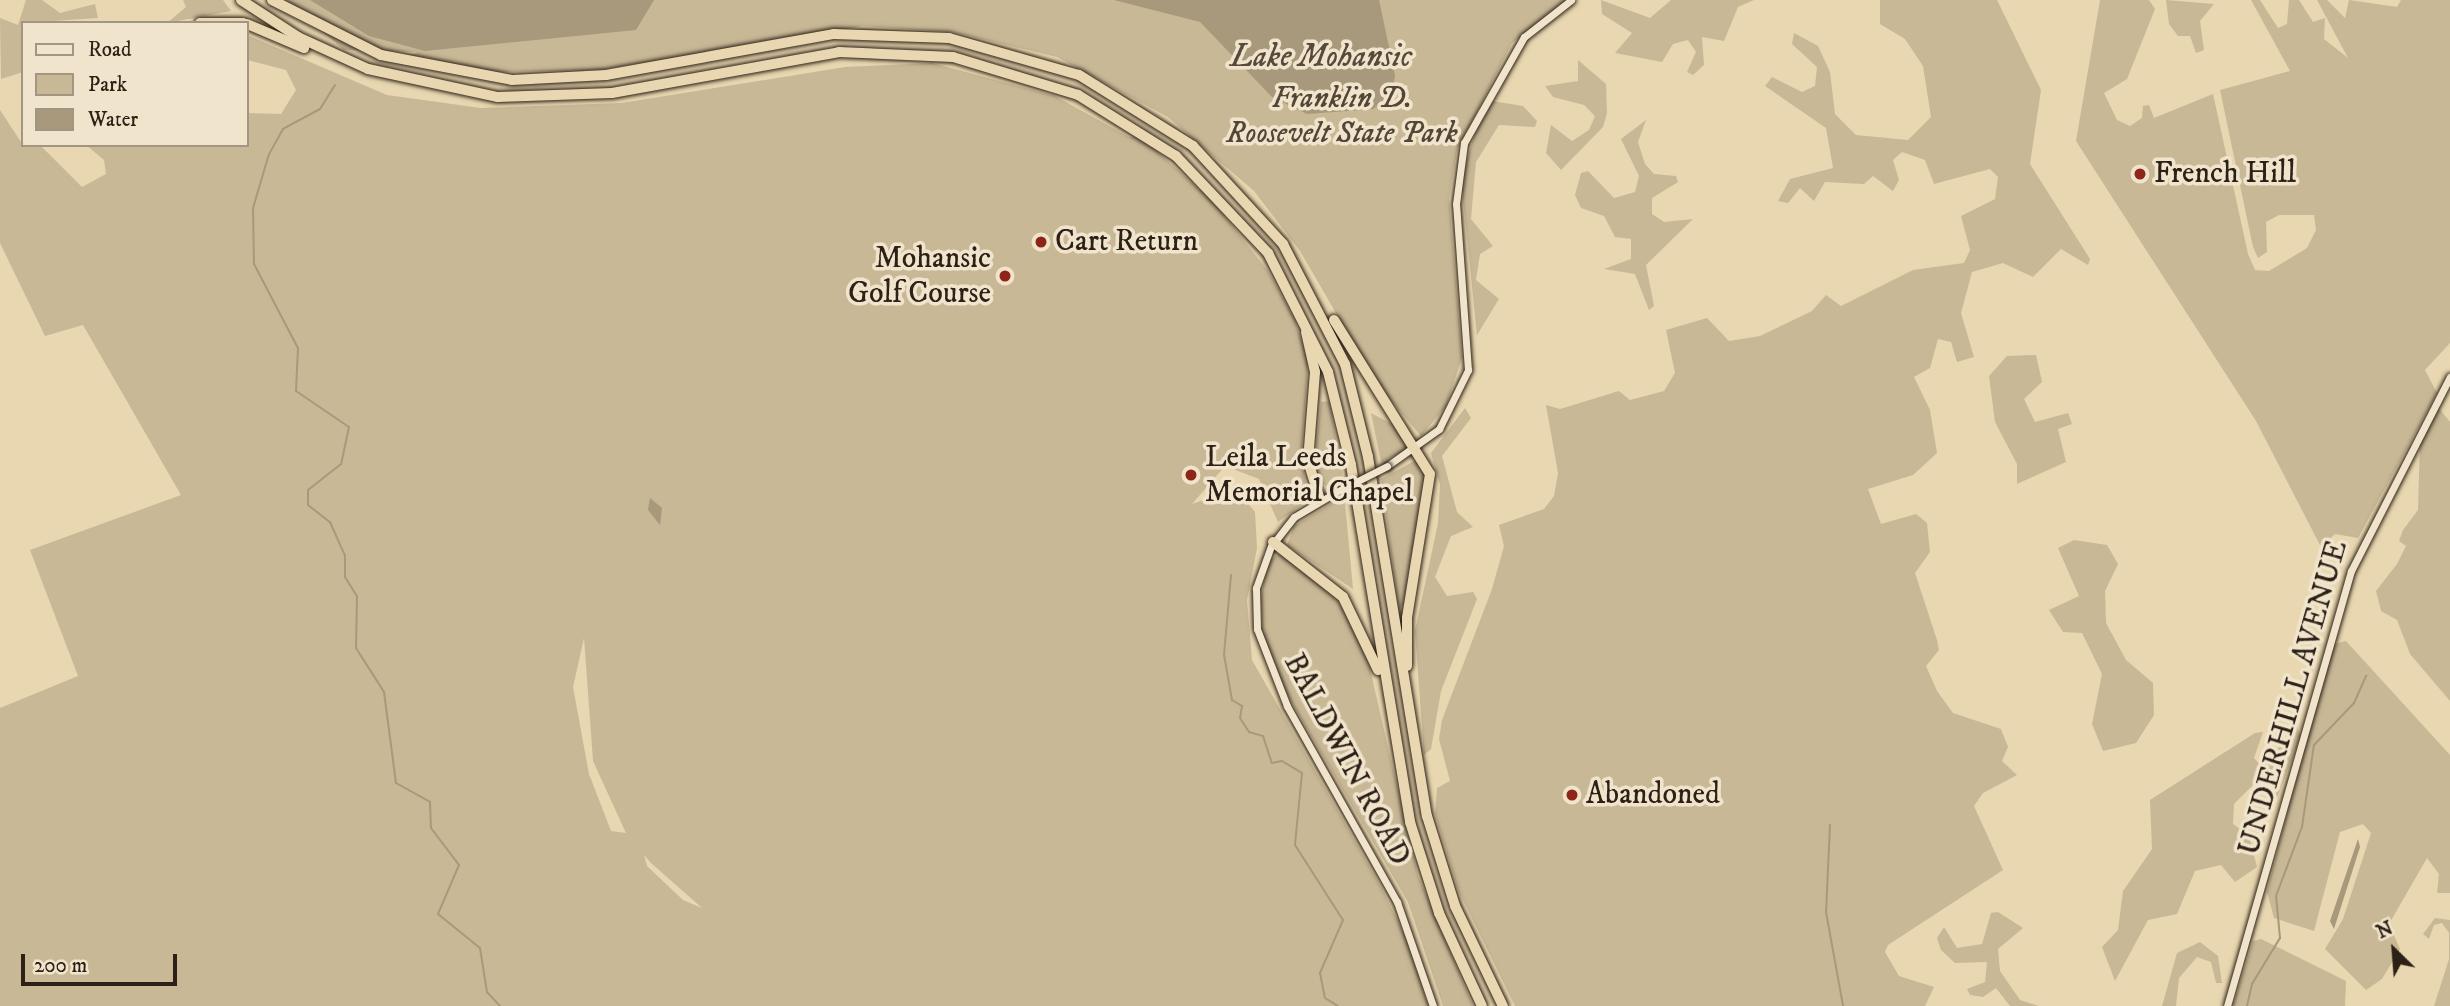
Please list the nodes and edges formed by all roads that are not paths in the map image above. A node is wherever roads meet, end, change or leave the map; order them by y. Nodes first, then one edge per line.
1 (241, 0) edge
2 (272, 0) edge
3 (1571, 0) edge
4 (248, 24) edge
5 (368, 69) junction
6 (1283, 244) junction
7 (1288, 285) junction
8 (2450, 377) edge
9 (1419, 448) junction
10 (1320, 500) junction
11 (1273, 542) junction
12 (1410, 722) junction
13 (1393, 728) junction
14 (1433, 1006) edge
15 (1482, 1006) edge
16 (1503, 1006) edge
17 (2227, 1006) edge

1 - 5 highway
2 - 6 highway
3 - 9 street, BALDWIN ROAD
4 - 5 highway
5 - 7 highway
6 - 9 highway
6 - 12 highway
7 - 10 highway
7 - 13 highway
8 - 17 street, UNDERHILL AVENUE
9 - 10 street, BALDWIN ROAD, bridge
9 - 12 highway
10 - 11 street, BALDWIN ROAD
11 - 13 highway
11 - 14 street, BALDWIN ROAD
12 - 16 highway
13 - 15 highway

